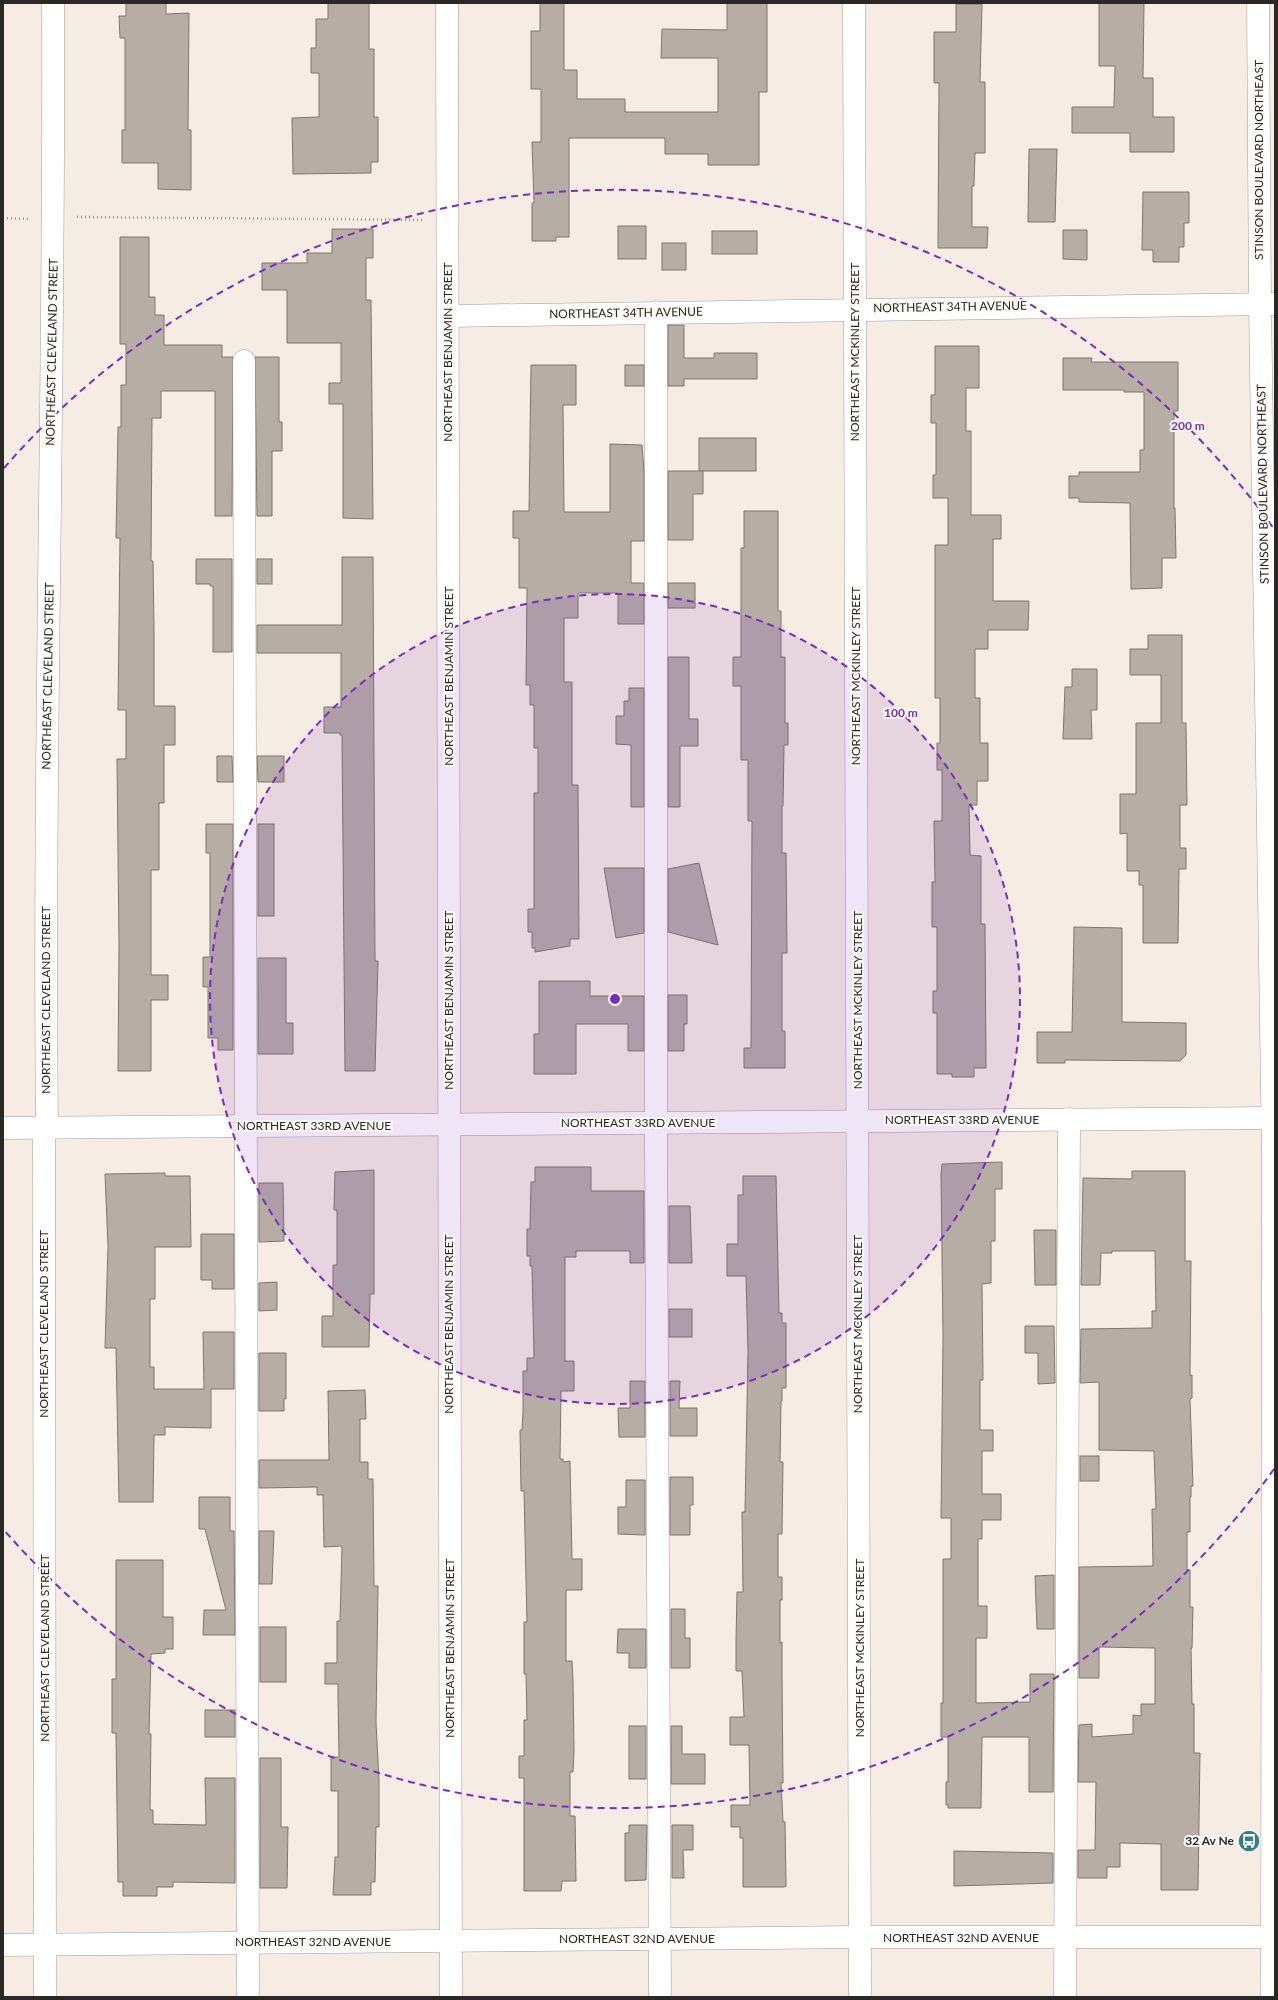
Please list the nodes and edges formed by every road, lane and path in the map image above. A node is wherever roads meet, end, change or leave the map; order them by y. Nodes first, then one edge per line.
1 (52, 3) edge
2 (447, 3) edge
3 (854, 3) edge
4 (1258, 3) edge
5 (448, 214) junction
6 (54, 219) junction
7 (1267, 304) edge
8 (855, 309) junction
9 (656, 312) junction
10 (449, 316) junction
11 (244, 361) dead end
12 (1274, 1118) edge
13 (1069, 1119) junction
14 (858, 1121) junction
15 (656, 1122) junction
16 (449, 1124) junction
17 (247, 1126) junction
18 (3, 1128) edge
19 (47, 1128) junction
20 (1274, 1257) edge
21 (860, 1937) junction
22 (1272, 1937) junction
23 (1065, 1938) junction
24 (660, 1939) junction
25 (451, 1941) junction
26 (248, 1943) junction
27 (3, 1945) edge
28 (45, 1945) junction
29 (45, 1997) edge
30 (248, 1997) edge
31 (451, 1997) edge
32 (660, 1997) edge
33 (860, 1997) edge
34 (1065, 1997) edge
35 (1272, 1997) edge

1 - 6 street, NORTHEAST CLEVELAND STREET
2 - 5 street, NORTHEAST BENJAMIN STREET
3 - 8 street, NORTHEAST MCKINLEY STREET
4 - 7 street, STINSON BOULEVARD NORTHEAST
5 - 6 path
5 - 10 street, NORTHEAST BENJAMIN STREET
6 - 19 street, NORTHEAST CLEVELAND STREET
7 - 8 street, NORTHEAST 34TH AVENUE
7 - 12 street, STINSON BOULEVARD NORTHEAST
8 - 9 street, NORTHEAST 34TH AVENUE
8 - 14 street, NORTHEAST MCKINLEY STREET
9 - 10 street, NORTHEAST 34TH AVENUE
9 - 15 street
10 - 16 street, NORTHEAST BENJAMIN STREET
11 - 17 street
12 - 13 street, NORTHEAST 33RD AVENUE
12 - 20 street, STINSON BOULEVARD NORTHEAST
13 - 14 street, NORTHEAST 33RD AVENUE
13 - 23 street
14 - 15 street, NORTHEAST 33RD AVENUE
14 - 21 street, NORTHEAST MCKINLEY STREET
15 - 16 street, NORTHEAST 33RD AVENUE
15 - 24 street
16 - 17 street, NORTHEAST 33RD AVENUE
16 - 25 street, NORTHEAST BENJAMIN STREET
17 - 19 street, NORTHEAST 33RD AVENUE
17 - 26 street
18 - 19 street, NORTHEAST 33RD AVENUE
19 - 28 street, NORTHEAST CLEVELAND STREET
20 - 22 street, STINSON BOULEVARD NORTHEAST
21 - 23 street, NORTHEAST 32ND AVENUE
21 - 24 street, NORTHEAST 32ND AVENUE
21 - 33 street, NORTHEAST MCKINLEY STREET
22 - 23 street, NORTHEAST 32ND AVENUE
22 - 35 street, STINSON BOULEVARD NORTHEAST
23 - 34 street
24 - 25 street, NORTHEAST 32ND AVENUE
24 - 32 street
25 - 26 street, NORTHEAST 32ND AVENUE
25 - 31 street, NORTHEAST BENJAMIN STREET
26 - 28 street, NORTHEAST 32ND AVENUE
26 - 30 street
27 - 28 street, NORTHEAST 32ND AVENUE
28 - 29 street, NORTHEAST CLEVELAND STREET

